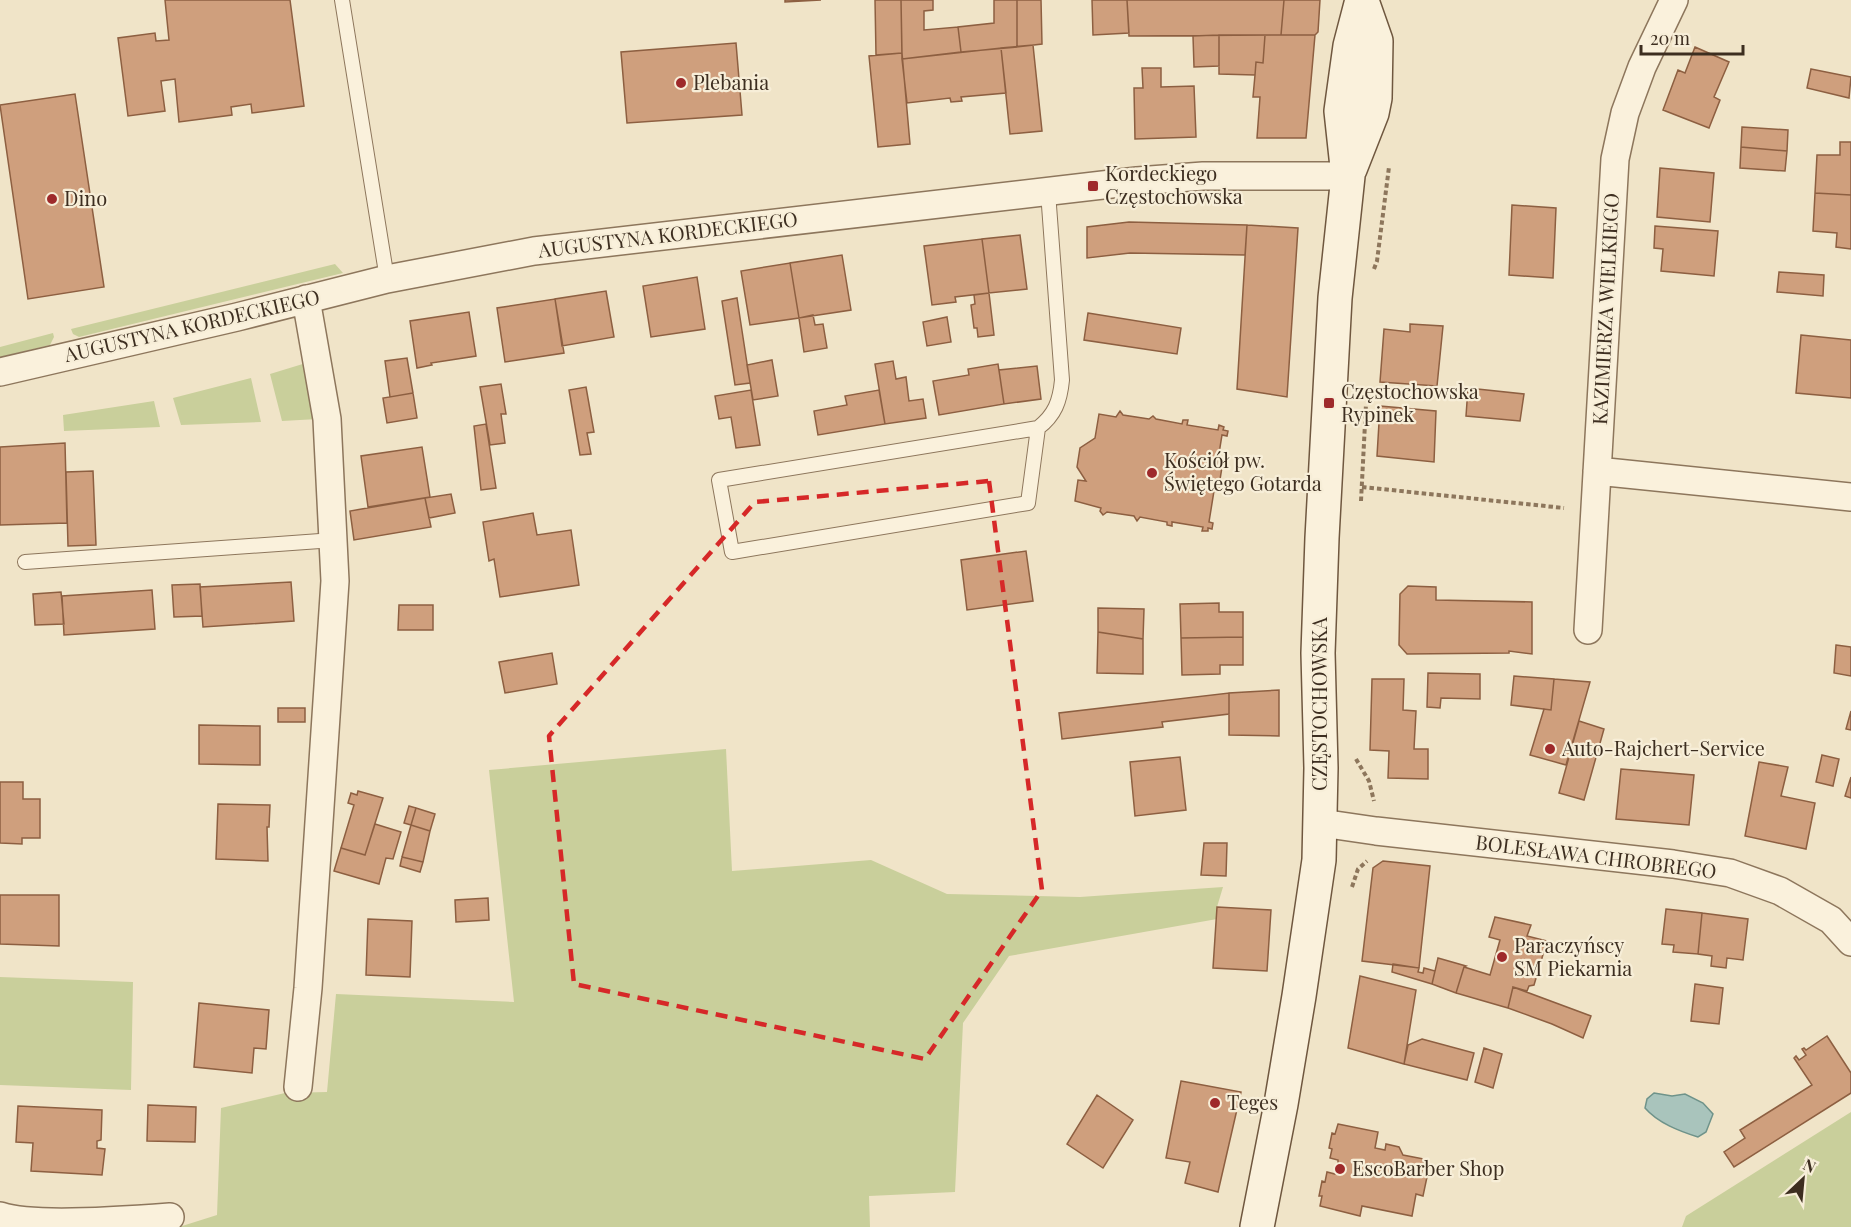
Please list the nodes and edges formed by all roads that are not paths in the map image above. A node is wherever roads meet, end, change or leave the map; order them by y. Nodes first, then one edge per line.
1 (342, 0) edge
2 (1362, 0) edge
3 (1674, 0) edge
4 (1348, 176) junction
5 (1048, 192) junction
6 (387, 279) junction
7 (306, 299) junction
8 (0, 372) edge
9 (1038, 428) junction
10 (1597, 471) junction
11 (1851, 497) edge
12 (334, 540) junction
13 (25, 562) dead end
14 (1588, 630) dead end
15 (1321, 823) junction
16 (1851, 942) edge
17 (298, 1087) dead end
18 (0, 1216) edge
19 (170, 1217) dead end
20 (1257, 1227) edge

1 - 6 lane
2 - 4 main road, CZĘSTOCHOWSKA
3 - 10 street, KAZIMIERZA WIELKIEGO
4 - 5 street, AUGUSTYNA KORDECKIEGO
4 - 15 main road, CZĘSTOCHOWSKA
5 - 6 street, AUGUSTYNA KORDECKIEGO
5 - 9 lane
6 - 7 street, AUGUSTYNA KORDECKIEGO
7 - 8 street, AUGUSTYNA KORDECKIEGO
7 - 12 street
9 - 9 lane
10 - 11 street
10 - 14 street, KAZIMIERZA WIELKIEGO
12 - 13 lane
12 - 17 street
15 - 16 street, BOLESŁAWA CHROBREGO
15 - 20 main road, CZĘSTOCHOWSKA
18 - 19 street

